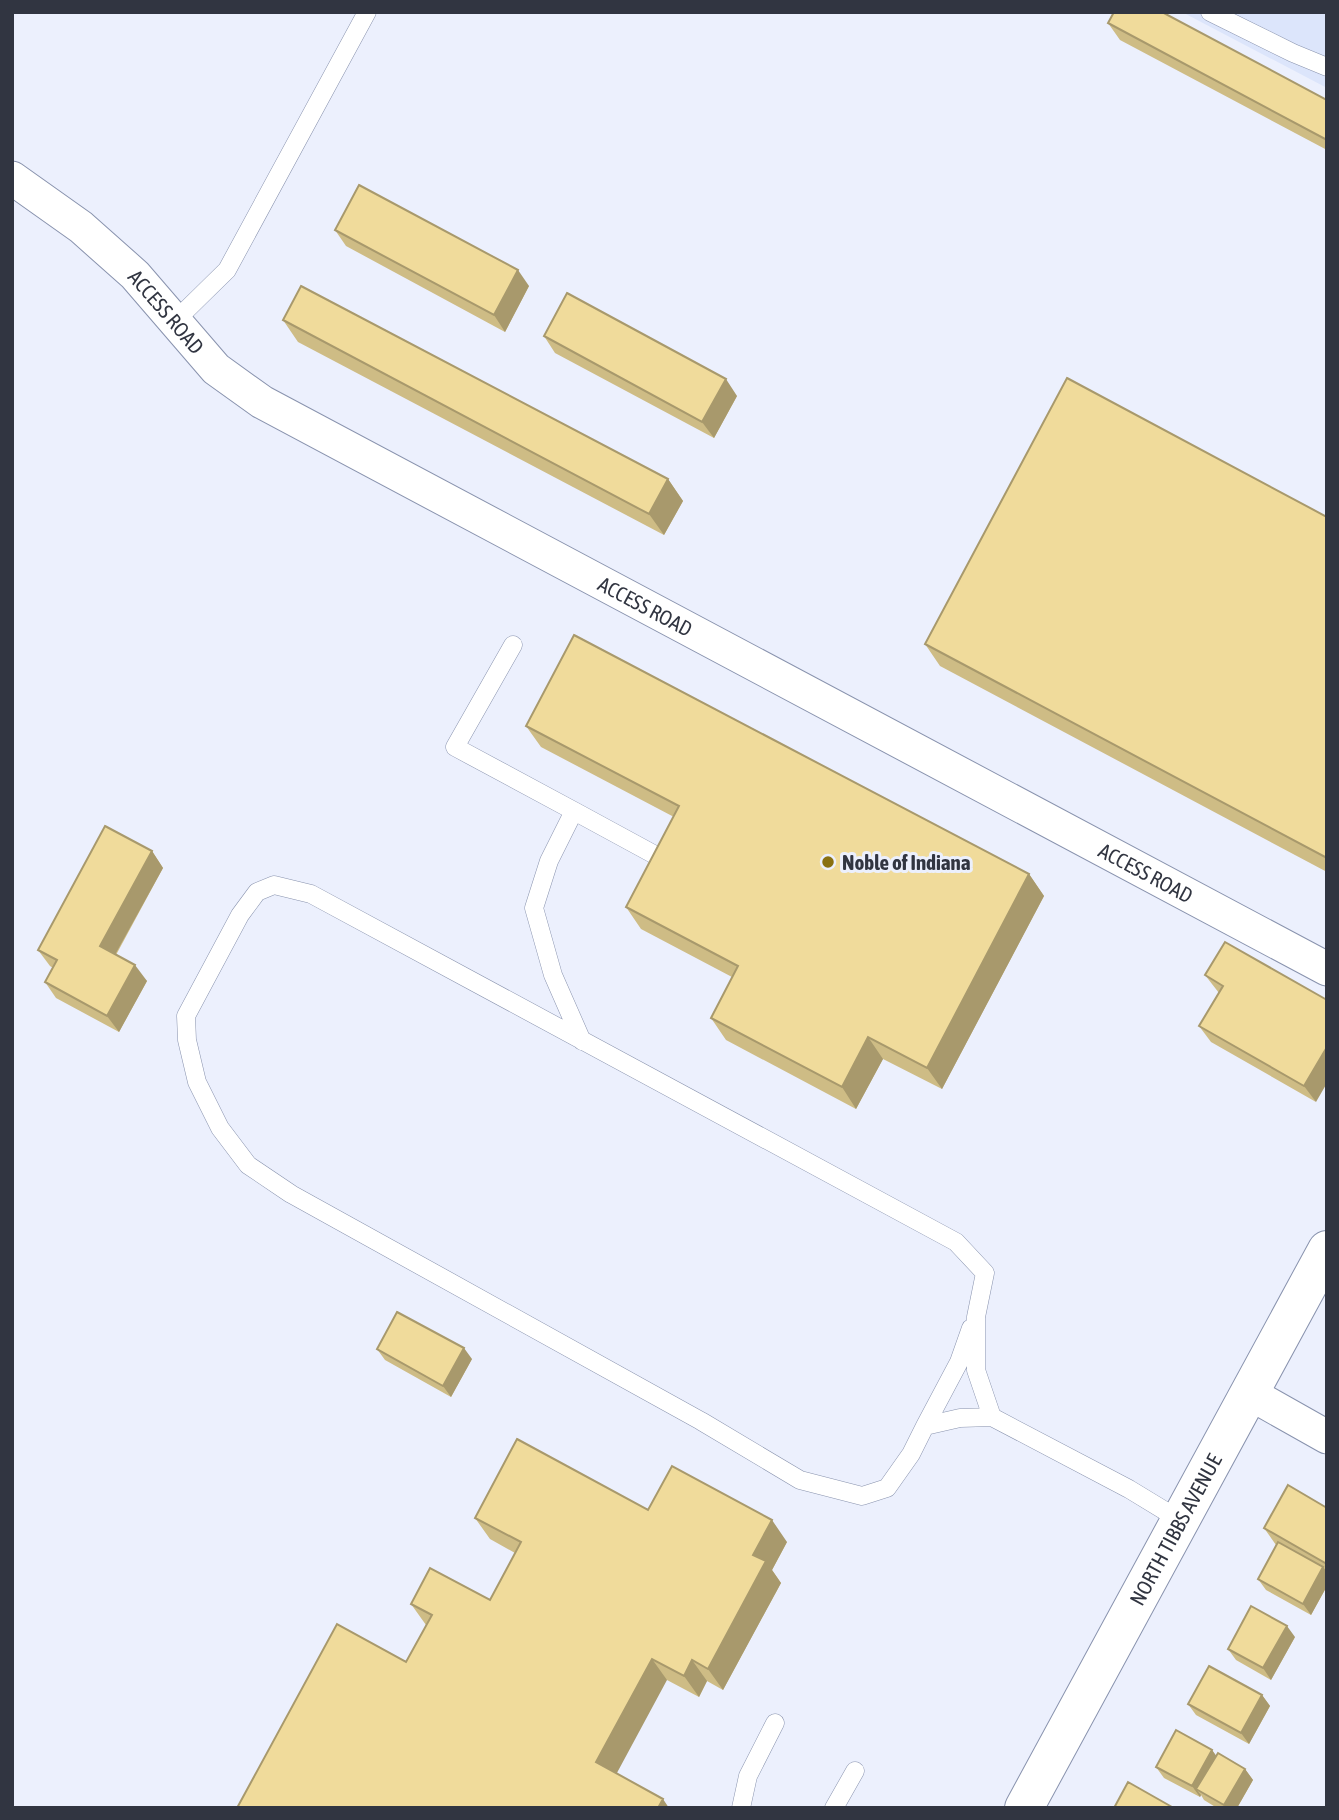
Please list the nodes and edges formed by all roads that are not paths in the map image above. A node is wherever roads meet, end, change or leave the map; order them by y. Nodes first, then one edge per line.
1 (366, 12) edge
2 (1210, 12) edge
3 (1327, 67) edge
4 (12, 178) edge
5 (176, 320) junction
6 (513, 645) dead end
7 (573, 811) junction
8 (655, 855) edge
9 (1327, 969) edge
10 (582, 1041) junction
11 (1327, 1250) edge
12 (976, 1317) junction
13 (1249, 1393) junction
14 (992, 1417) junction
15 (925, 1426) junction
16 (1327, 1437) edge
17 (1180, 1520) junction
18 (775, 1723) dead end
19 (855, 1771) dead end
20 (741, 1808) edge
21 (834, 1808) edge
22 (1024, 1808) edge

1 - 5 lane
2 - 3 lane
4 - 5 street, ACCESS ROAD
5 - 9 street, ACCESS ROAD
6 - 7 lane
7 - 8 lane
7 - 10 lane
10 - 12 lane
10 - 15 lane
11 - 13 street, NORTH TIBBS AVENUE
12 - 14 lane
12 - 15 lane
13 - 16 street
13 - 17 street, NORTH TIBBS AVENUE
14 - 15 lane
14 - 17 lane
17 - 22 street, NORTH TIBBS AVENUE
18 - 20 lane
19 - 21 lane

